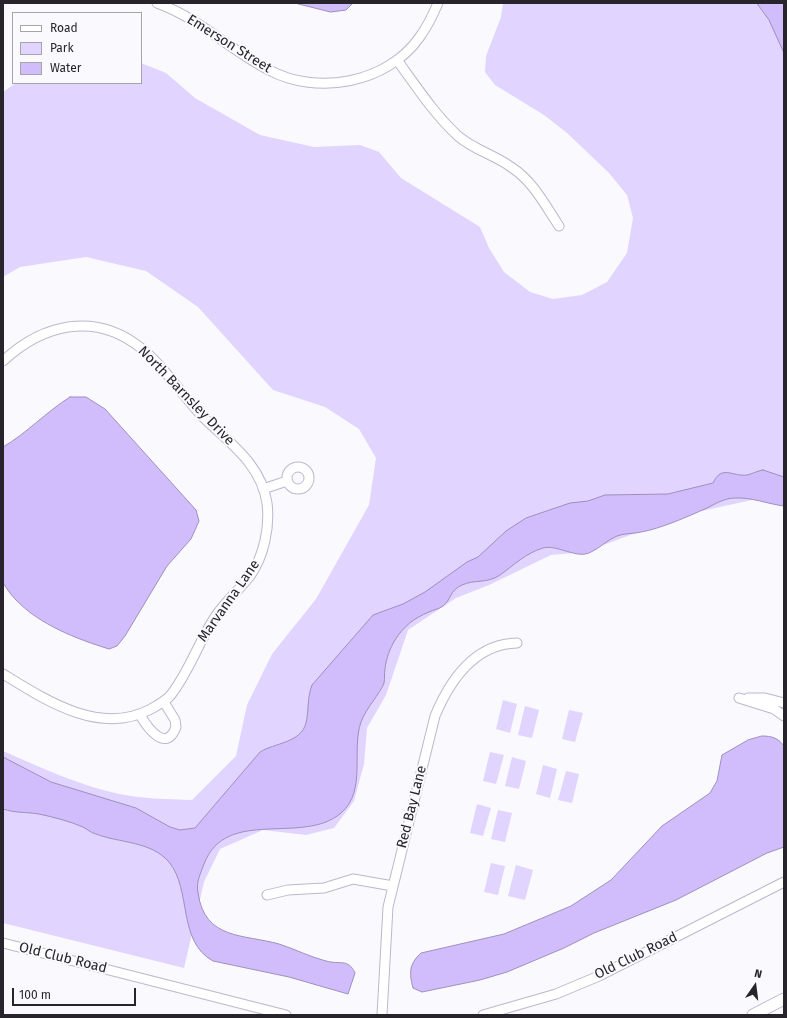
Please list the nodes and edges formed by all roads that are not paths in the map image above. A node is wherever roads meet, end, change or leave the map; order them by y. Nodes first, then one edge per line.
1 (157, 3) edge
2 (438, 3) edge
3 (397, 60) junction
4 (559, 226) dead end
5 (3, 362) edge
6 (288, 481) dead end
7 (263, 489) junction
8 (517, 643) dead end
9 (3, 674) edge
10 (164, 702) junction
11 (784, 703) edge
12 (140, 715) junction
13 (784, 716) edge
14 (784, 882) edge
15 (393, 886) junction
16 (267, 896) dead end
17 (3, 943) edge
18 (784, 999) edge
19 (286, 1015) edge
20 (382, 1015) edge
21 (483, 1015) edge
22 (753, 1015) edge

1 - 3 street, Emerson Street
2 - 3 street, Emerson Street
3 - 4 street
5 - 7 street, North Barnsley Drive
6 - 7 street
7 - 10 street, Marvanna Lane
8 - 15 street, Red Bay Lane
9 - 12 street, Marvanna Lane
10 - 12 street, Marvanna Lane
10 - 12 street
11 - 13 street
14 - 21 street, Old Club Road
15 - 16 street
15 - 20 street, Red Bay Lane
17 - 19 street, Old Club Road
18 - 22 street

